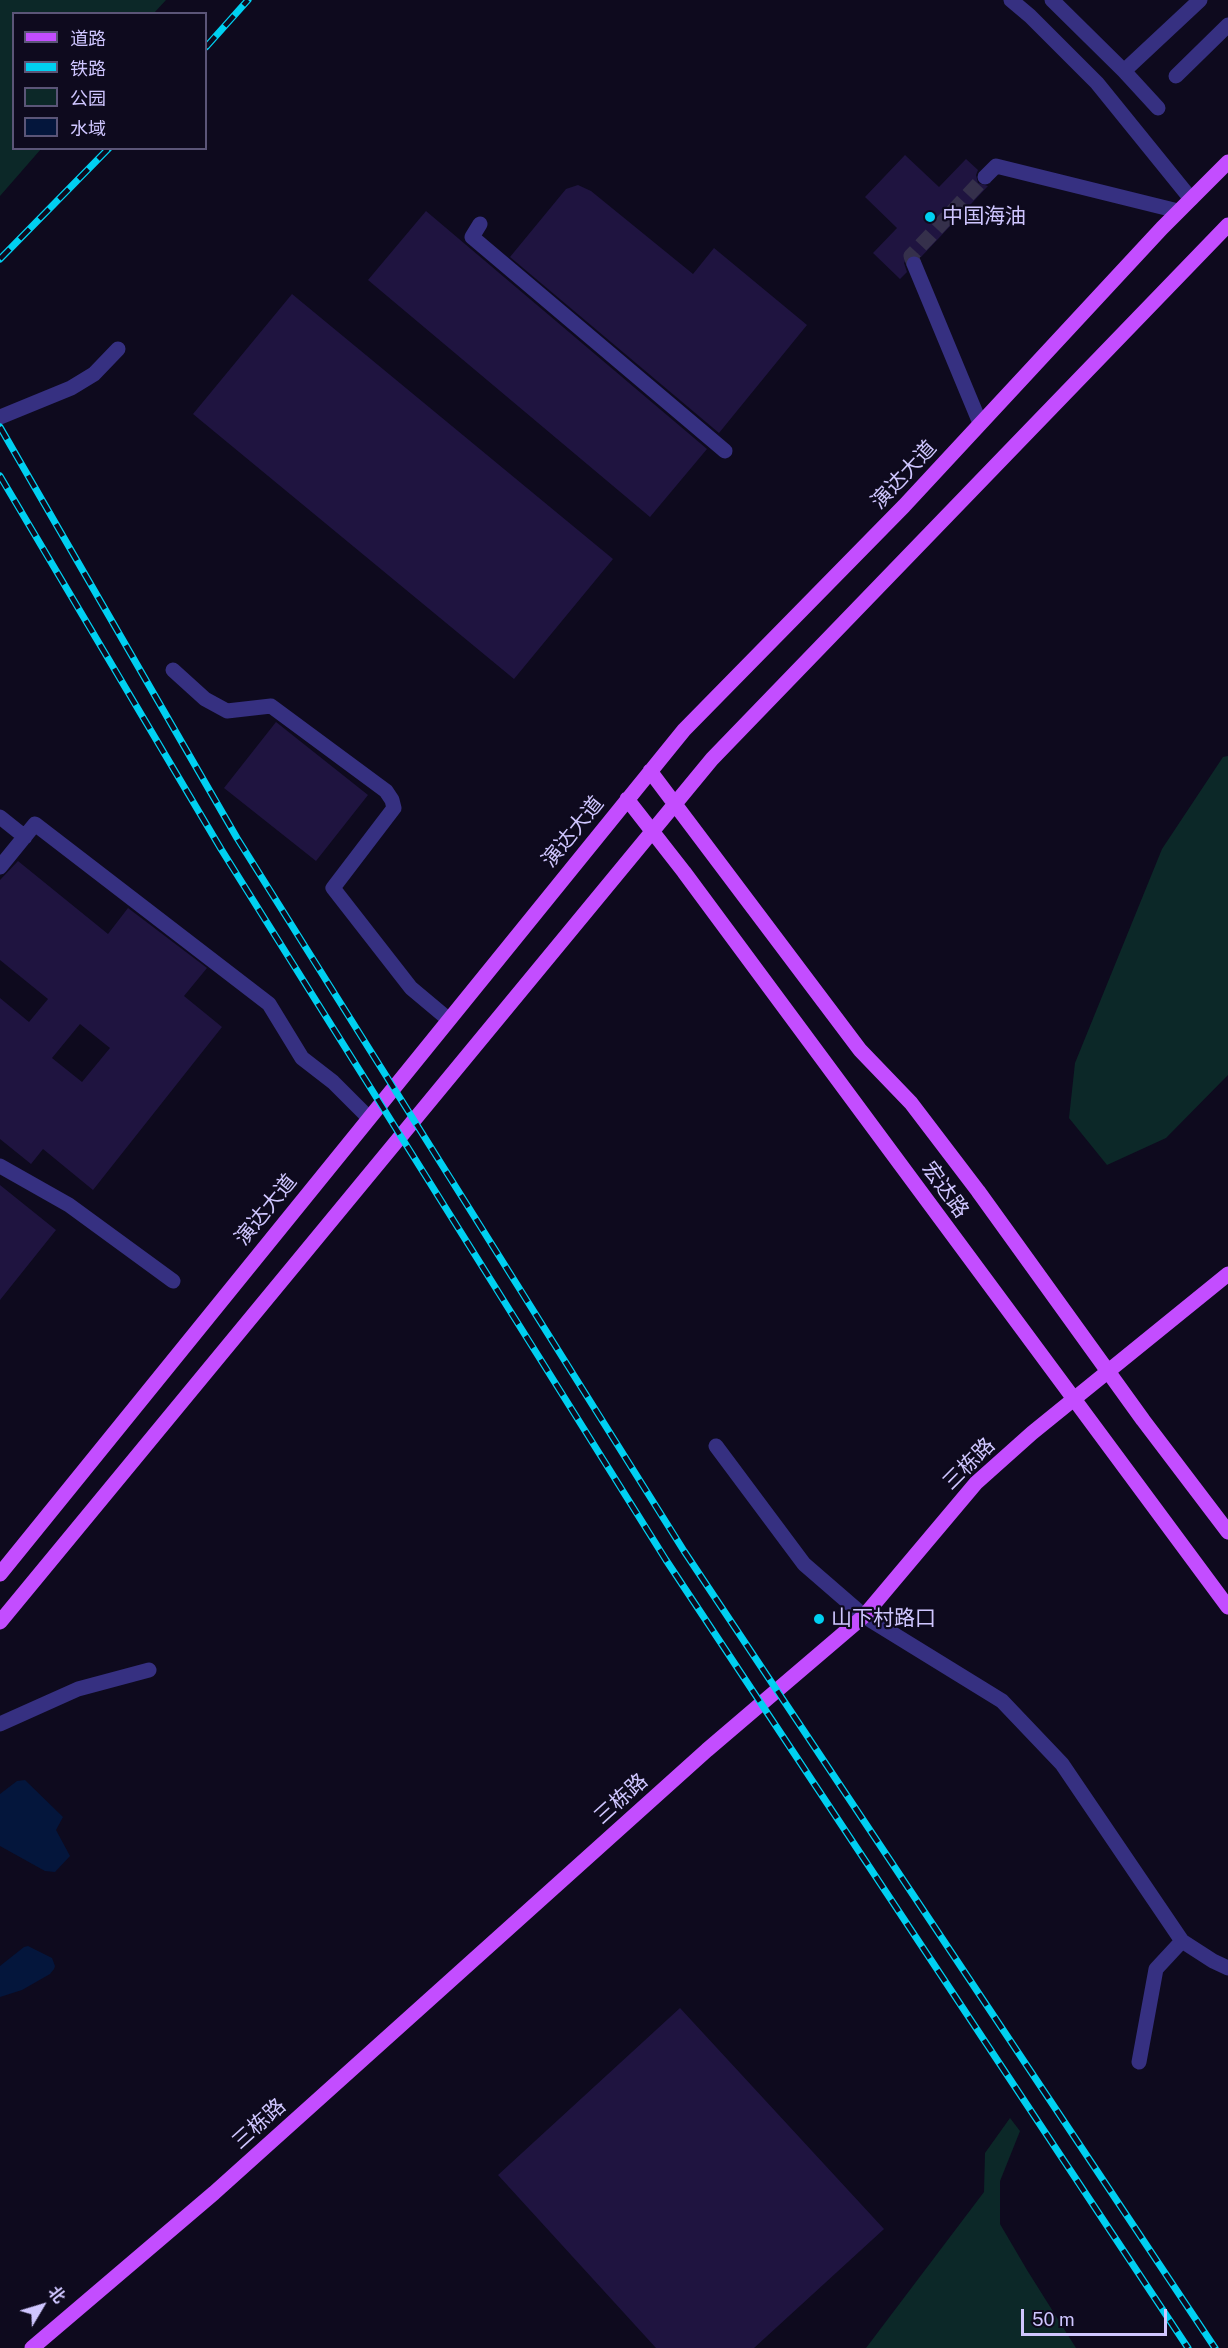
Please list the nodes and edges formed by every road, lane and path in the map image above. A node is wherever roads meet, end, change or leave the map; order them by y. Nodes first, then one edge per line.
1 (1011, 0) edge
2 (1200, 0) edge
3 (1061, 3) edge
4 (1228, 25) edge
5 (1124, 70) junction
6 (1176, 76) dead end
7 (1158, 108) dead end
8 (1228, 162) edge
9 (985, 177) tunnel mouth
10 (1191, 199) junction
11 (1178, 212) junction
12 (480, 224) dead end
13 (1228, 225) edge
14 (914, 264) dead end
15 (118, 349) dead end
16 (0, 417) edge
17 (981, 423) junction
18 (725, 451) dead end
19 (173, 670) dead end
20 (650, 771) junction
21 (627, 799) junction
22 (675, 804) junction
23 (0, 817) edge
24 (652, 831) junction
25 (25, 837) junction
26 (0, 867) edge
27 (448, 1019) junction
28 (368, 1117) junction
29 (0, 1166) edge
30 (1228, 1274) edge
31 (173, 1281) dead end
32 (1108, 1370) junction
33 (1073, 1399) junction
34 (716, 1446) dead end
35 (1228, 1532) edge
36 (0, 1574) edge
37 (1228, 1607) edge
38 (864, 1616) junction
39 (0, 1622) edge
40 (149, 1670) dead end
41 (0, 1724) edge
42 (1182, 1941) junction
43 (1228, 1968) edge
44 (1139, 2062) dead end
45 (32, 2348) edge

1 - 10 street
2 - 5 street
3 - 5 street
4 - 6 street
5 - 7 street
8 - 10 main road, 演达大道
9 - 11 street
10 - 11 main road, 演达大道
11 - 17 main road, 演达大道
12 - 18 street
13 - 22 main road
14 - 17 street
15 - 16 street
17 - 20 main road, 演达大道
19 - 27 street
20 - 21 main road, 演达大道
20 - 22 main road, 宏达路
21 - 24 main road, 宏达路
21 - 27 main road, 演达大道
22 - 24 main road
22 - 32 main road, 宏达路
23 - 25 street
24 - 33 main road, 宏达路
24 - 39 main road
25 - 26 street
25 - 28 street
27 - 28 main road, 演达大道
28 - 36 main road, 演达大道
29 - 31 street
30 - 32 main road, 三栋路
32 - 33 main road, 三栋路
32 - 35 main road, 宏达路
33 - 37 main road, 宏达路
33 - 38 main road, 三栋路
34 - 38 street
38 - 42 street
38 - 45 main road, 三栋路
40 - 41 street
42 - 43 street
42 - 44 street

